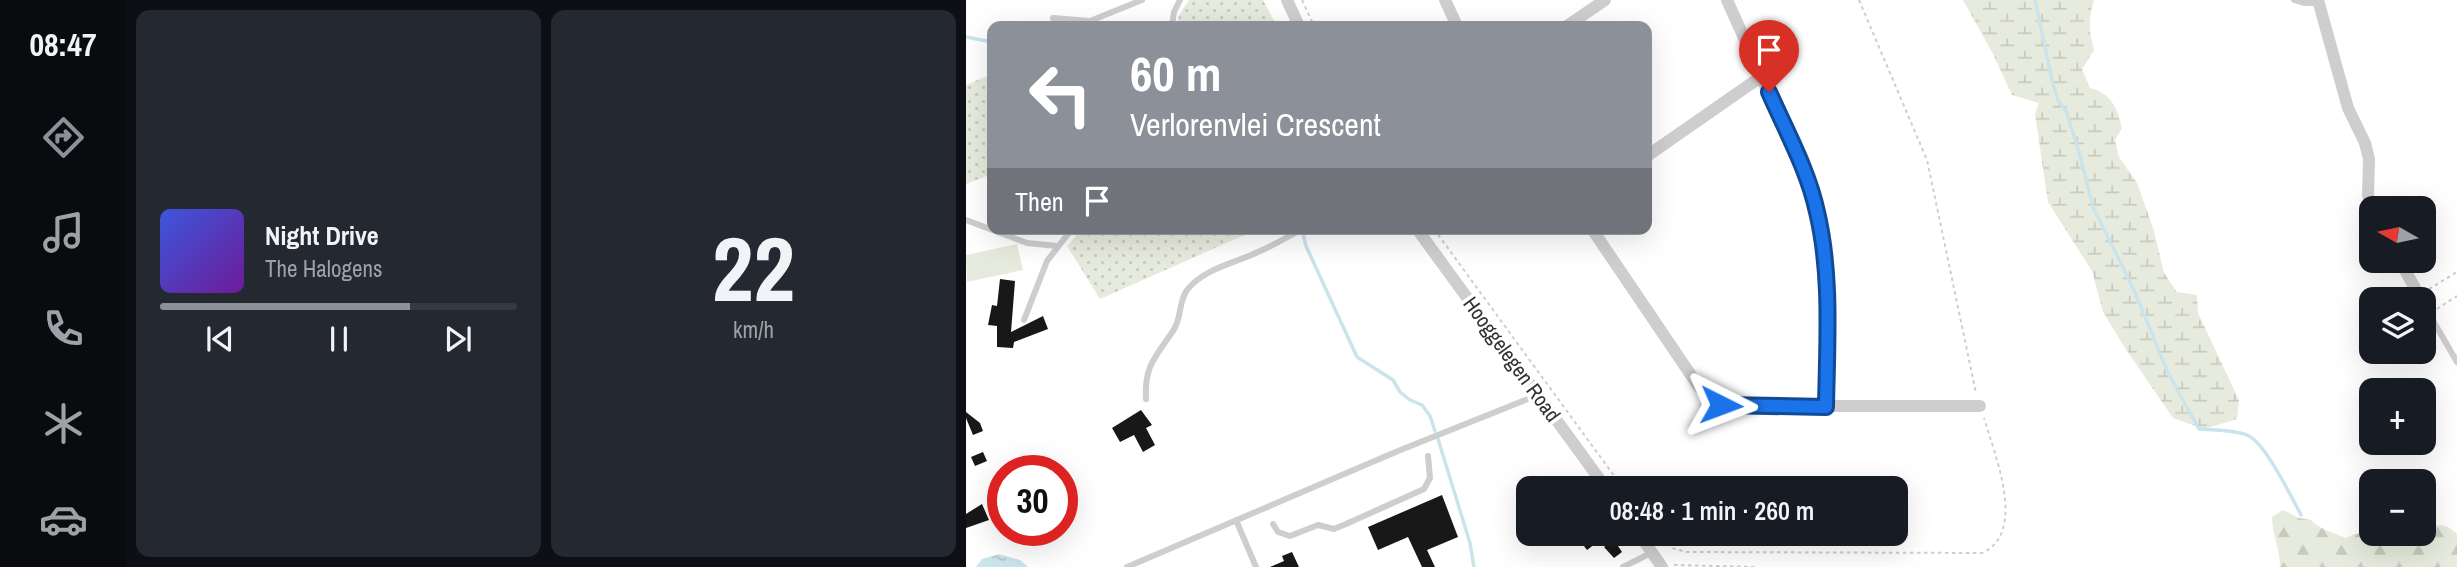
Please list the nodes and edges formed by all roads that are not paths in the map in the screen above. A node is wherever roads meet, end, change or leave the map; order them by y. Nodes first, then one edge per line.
1 (1142, 0) edge
2 (1180, 0) edge
3 (1287, 0) edge
4 (1445, 0) edge
5 (1605, 0) edge
6 (1727, 0) edge
7 (2294, 0) edge
8 (2318, 1) edge
9 (1053, 18) dead end
10 (1173, 21) edge
11 (1296, 21) edge
12 (1455, 21) edge
13 (1574, 21) edge
14 (1762, 76) junction
15 (1652, 153) edge
16 (2368, 196) edge
17 (966, 220) edge
18 (987, 228) edge
19 (1006, 235) edge
20 (1067, 235) edge
21 (1291, 235) edge
22 (1421, 235) edge
23 (1596, 235) edge
24 (1057, 246) junction
25 (1024, 320) dead end
26 (2436, 325) edge
27 (2457, 362) edge
28 (1538, 395) junction
29 (1146, 399) dead end
30 (1826, 407) junction
31 (1980, 407) road end
32 (1428, 457) dead end
33 (1597, 476) edge
34 (1236, 520) junction
35 (1273, 524) dead end
36 (1648, 546) edge
37 (1653, 552) junction
38 (1662, 566) edge
39 (1127, 567) edge
40 (1256, 567) edge
41 (1623, 567) edge

1 - 9 lane
2 - 10 lane
3 - 11 street
4 - 12 street
5 - 13 street
6 - 14 street
7 - 8 lane
8 - 16 street
14 - 15 street
14 - 30 street
17 - 18 lane
19 - 24 lane
20 - 24 lane
21 - 29 lane
22 - 28 street, Hooggelegen Road
23 - 30 street
24 - 25 lane
26 - 27 lane
28 - 33 street, Hooggelegen Road
28 - 34 lane
30 - 31 street
32 - 35 lane
34 - 39 lane
34 - 40 lane
36 - 37 street
37 - 38 street
37 - 41 lane

